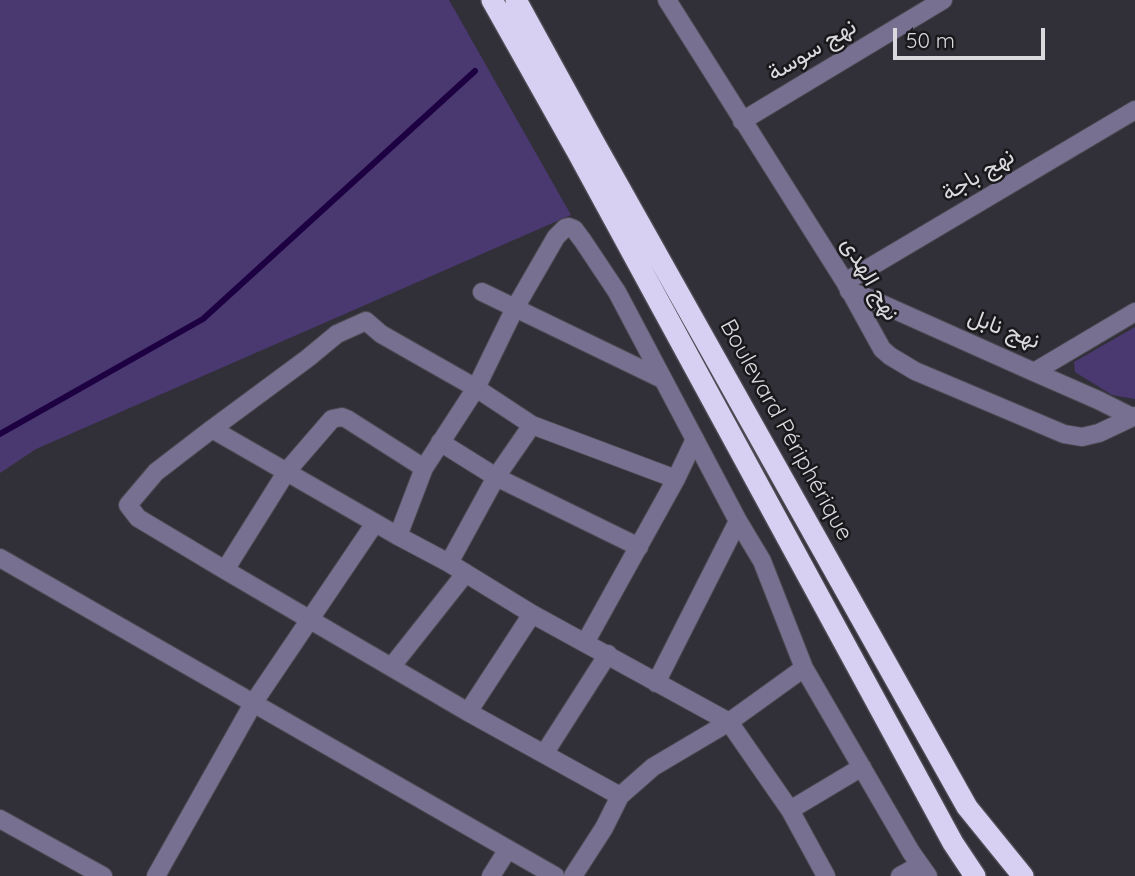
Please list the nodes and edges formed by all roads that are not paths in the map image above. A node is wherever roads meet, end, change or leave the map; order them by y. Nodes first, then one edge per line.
1 (492, 0) edge
2 (516, 0) edge
3 (667, 0) edge
4 (943, 0) edge
5 (1135, 110) edge
6 (742, 121) junction
7 (847, 286) junction
8 (482, 292) dead end
9 (515, 308) junction
10 (1135, 312) edge
11 (1034, 372) junction
12 (662, 379) junction
13 (476, 388) junction
14 (1133, 416) edge
15 (532, 425) junction
16 (212, 429) junction
17 (695, 439) junction
18 (440, 442) junction
19 (424, 468) junction
20 (286, 471) junction
21 (496, 477) junction
22 (676, 479) junction
23 (738, 521) junction
24 (375, 523) junction
25 (398, 536) junction
26 (639, 547) junction
27 (0, 558) edge
28 (449, 563) junction
29 (225, 570) junction
30 (465, 574) junction
31 (532, 614) junction
32 (311, 619) junction
33 (585, 643) junction
34 (608, 654) junction
35 (392, 666) junction
36 (804, 668) junction
37 (656, 683) junction
38 (254, 702) junction
39 (468, 712) junction
40 (730, 722) junction
41 (544, 754) junction
42 (862, 767) junction
43 (620, 796) junction
44 (790, 810) junction
45 (2, 826) edge
46 (508, 849) junction
47 (924, 870) edge
48 (103, 876) edge
49 (156, 876) edge
50 (491, 876) edge
51 (555, 876) edge
52 (573, 876) edge
53 (826, 876) edge
54 (900, 876) edge
55 (975, 876) edge
56 (1023, 876) edge

1 - 55 highway
2 - 56 highway, Boulevard Périphérique
3 - 6 street, نهج الهدى
4 - 6 street, نهج سوسة
5 - 7 street, نهج باجة
6 - 7 street, نهج الهدى
7 - 11 street, نهج نابل
7 - 14 street, نهج الهدى
8 - 9 street
9 - 12 street
9 - 12 street
9 - 13 street
10 - 11 street, نهج نابل
11 - 14 street
12 - 17 street
13 - 15 street
13 - 16 street
13 - 18 street
15 - 21 street
15 - 22 street
16 - 20 street
16 - 29 street
17 - 22 street
17 - 23 street
18 - 19 street
18 - 21 street
19 - 20 street
19 - 25 street
20 - 24 street
20 - 29 street
21 - 26 street
21 - 28 street
22 - 26 street
23 - 36 street
23 - 37 street
24 - 25 street
24 - 32 street
25 - 28 street
26 - 33 street
27 - 38 street
28 - 30 street
29 - 32 street
30 - 31 street
30 - 35 street
31 - 33 street
31 - 39 street
32 - 35 street
32 - 38 street
33 - 34 street
34 - 37 street
34 - 41 street
35 - 39 street
36 - 40 street
36 - 42 street
37 - 40 street
38 - 46 street
38 - 49 street
39 - 41 street
40 - 43 street
40 - 44 street
41 - 43 street
42 - 44 street
42 - 47 street
43 - 52 street
44 - 53 street
45 - 48 street
46 - 50 street
46 - 51 street
47 - 54 street

